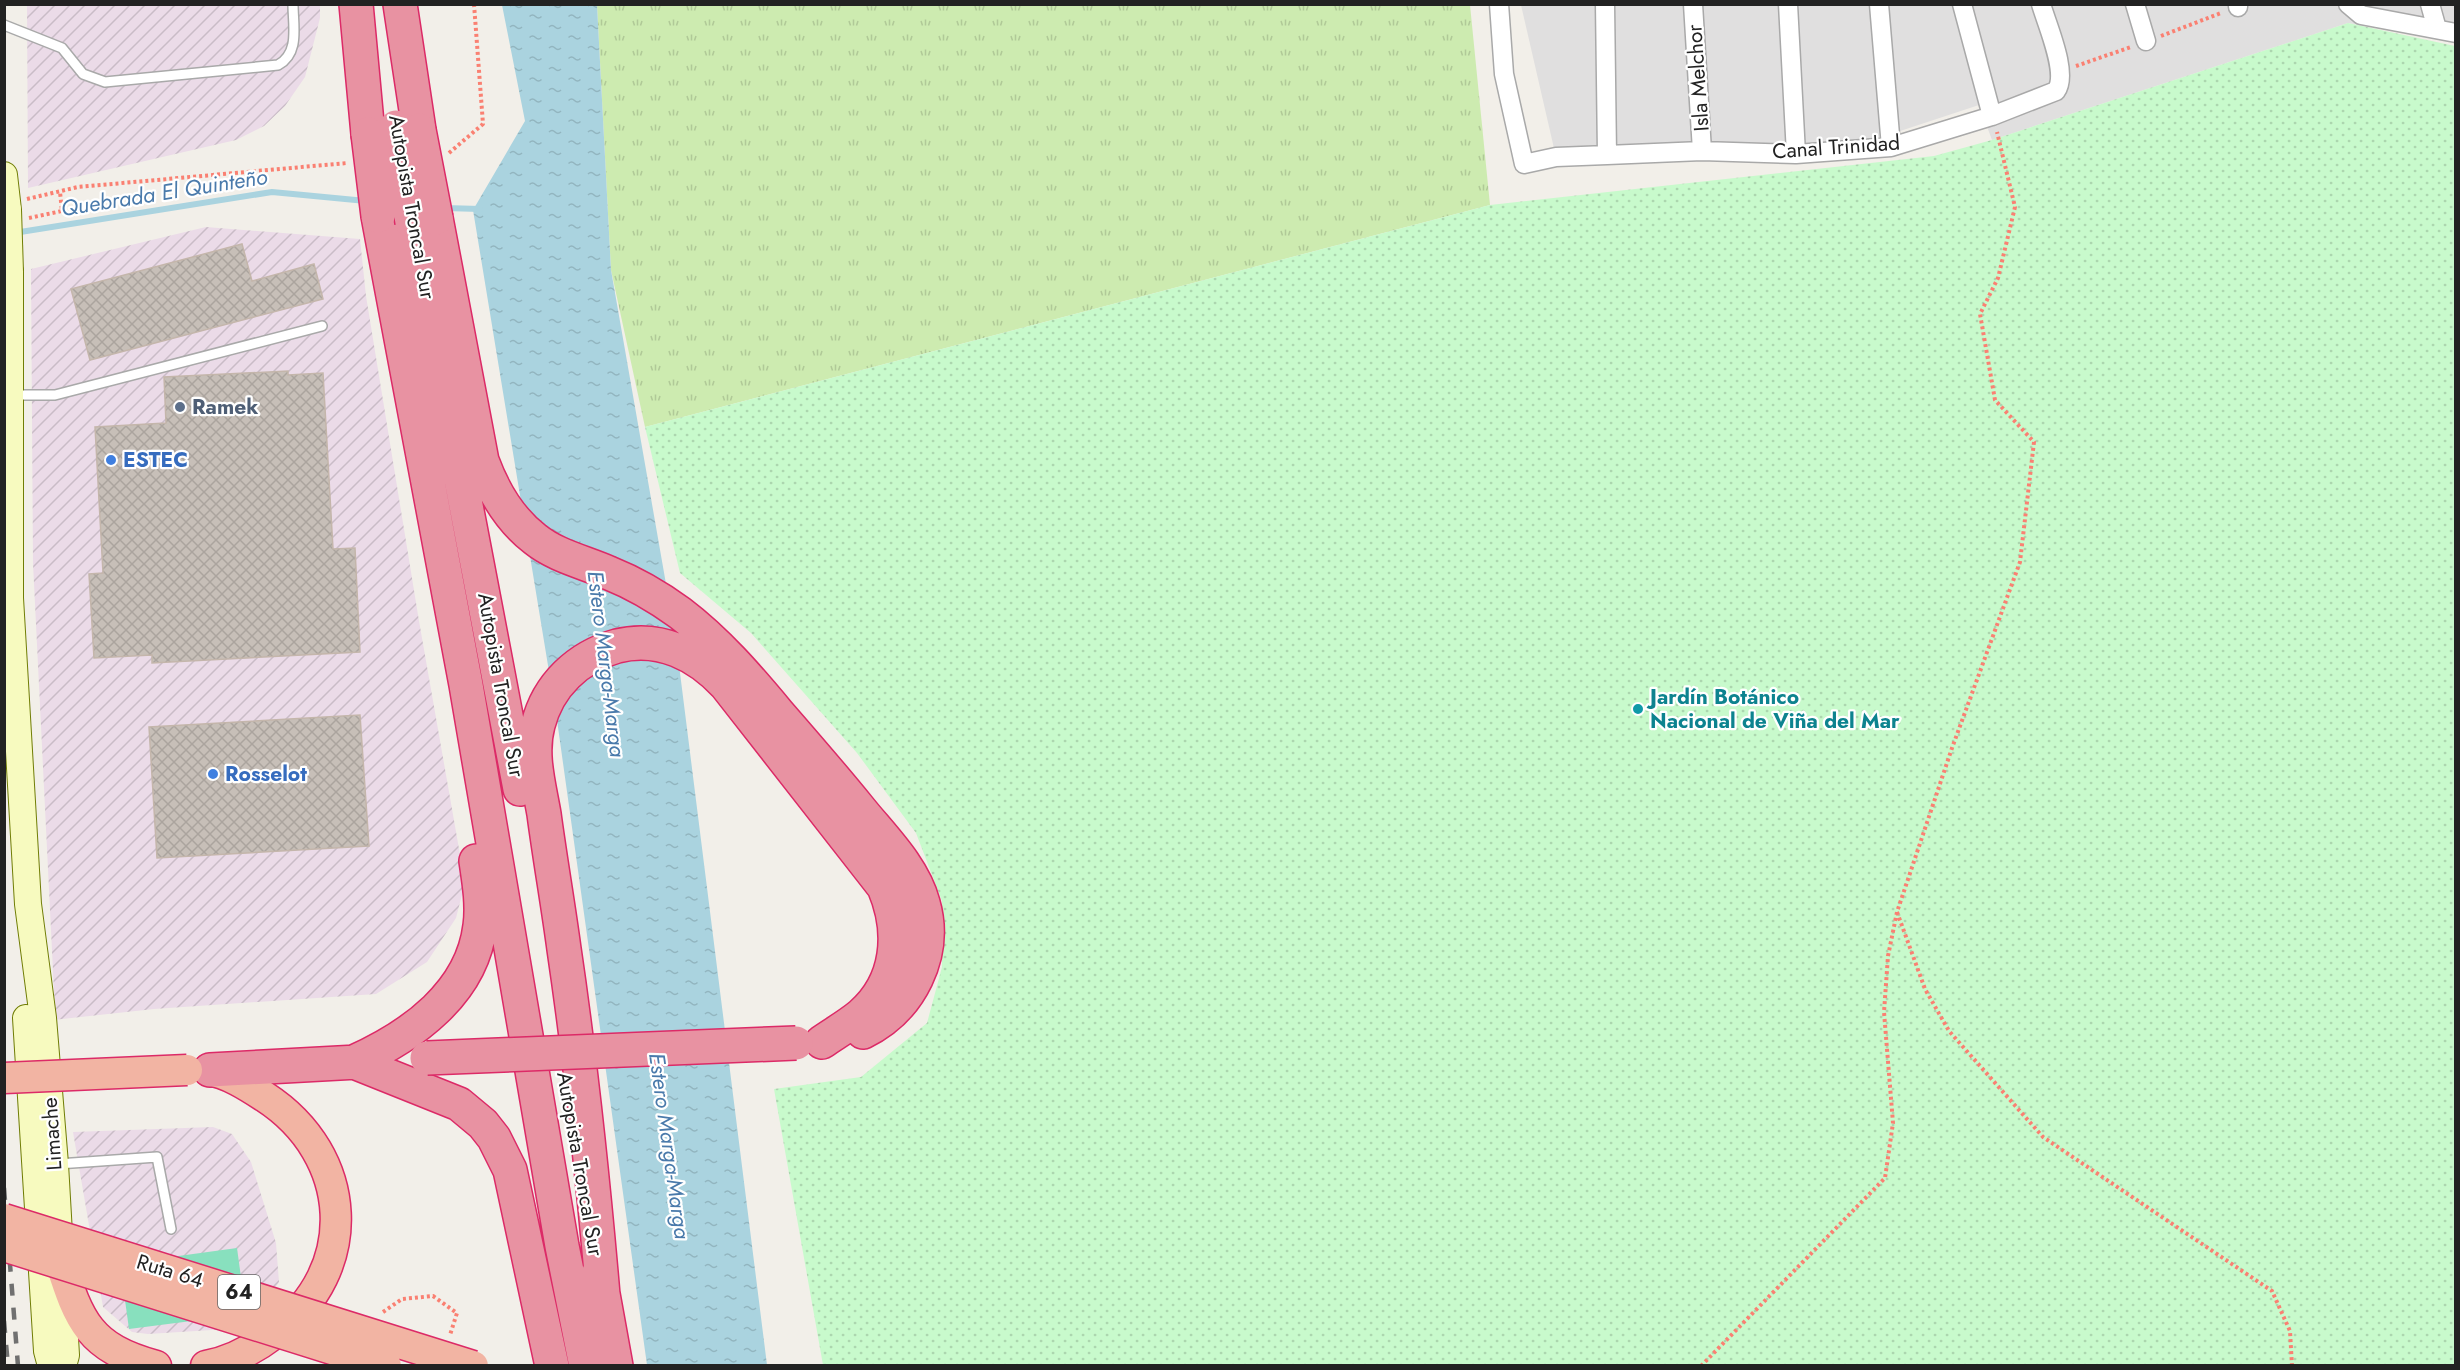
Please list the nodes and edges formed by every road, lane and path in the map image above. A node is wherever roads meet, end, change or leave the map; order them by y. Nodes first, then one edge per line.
1 (293, 4) edge
2 (356, 4) edge
3 (385, 4) edge
4 (400, 4) edge
5 (474, 4) edge
6 (1499, 4) edge
7 (1605, 4) edge
8 (1693, 4) edge
9 (1788, 4) edge
10 (1879, 4) edge
11 (1962, 4) edge
12 (2041, 4) edge
13 (2135, 4) edge
14 (2430, 4) edge
15 (2238, 6) edge
16 (2355, 10) edge
17 (4, 25) edge
18 (2437, 29) junction
19 (2456, 33) edge
20 (2146, 42) junction
21 (2061, 72) junction
22 (1992, 116) junction
23 (385, 138) junction
24 (1891, 147) junction
25 (1702, 151) junction
26 (1796, 154) junction
27 (1607, 155) junction
28 (445, 156) dead end
29 (60, 192) junction
30 (10, 201) edge
31 (378, 216) junction
32 (424, 220) junction
33 (8, 281) edge
34 (322, 326) dead end
35 (10, 395) junction
36 (7, 586) edge
37 (28, 904) junction
38 (1897, 912) junction
39 (809, 1043) junction
40 (354, 1062) junction
41 (199, 1070) junction
42 (4, 1078) edge
43 (55, 1164) junction
44 (4, 1219) edge
45 (171, 1229) dead end
46 (4, 1246) edge
47 (60, 1261) junction
48 (603, 1295) junction
49 (388, 1319) dead end
50 (441, 1336) dead end
51 (99, 1338) junction
52 (51, 1365) edge
53 (63, 1365) edge
54 (111, 1365) edge
55 (156, 1365) edge
56 (206, 1365) edge
57 (386, 1365) edge
58 (473, 1365) edge
59 (552, 1365) edge
60 (586, 1365) edge
61 (616, 1365) edge
62 (1701, 1365) edge
63 (2292, 1365) edge

1 - 17 lane
2 - 23 highway, Autopista Troncal Sur
3 - 23 highway, Autopista Troncal Sur
4 - 23 highway
5 - 28 path
6 - 27 street, Canal Trinidad
7 - 27 street
8 - 25 street, Isla Melchor
9 - 26 street
10 - 24 street
11 - 22 street
12 - 21 street
13 - 20 street
14 - 18 street
15 - 20 path
16 - 18 street
18 - 19 street
20 - 21 path
21 - 22 street, Canal Trinidad
22 - 24 street, Canal Trinidad
22 - 38 path
23 - 29 path
23 - 31 highway, Autopista Troncal Sur, bridge
23 - 32 highway, Autopista Troncal Sur, bridge
24 - 26 street, Canal Trinidad
25 - 26 street, Canal Trinidad
25 - 27 street, Canal Trinidad
29 - 30 path
29 - 30 path
30 - 33 main road, Limache, bridge
31 - 40 highway
31 - 60 highway, Autopista Troncal Sur
32 - 39 highway
32 - 48 highway, Autopista Troncal Sur
33 - 35 main road, Limache
34 - 35 lane
35 - 36 main road, Limache
36 - 37 main road, Limache
37 - 43 main road, Limache
37 - 52 main road, Limache
38 - 62 path
38 - 63 path
39 - 40 highway, bridge
39 - 48 highway
40 - 41 highway
40 - 59 highway
41 - 42 highway, bridge
41 - 56 highway
43 - 45 lane
43 - 47 main road, Limache
44 - 58 highway, Ruta 64 / 64, bridge
46 - 57 highway, Ruta 64 / 64, bridge
47 - 51 highway
47 - 53 main road, Limache
48 - 61 highway, Autopista Troncal Sur
49 - 50 path
51 - 54 main road
51 - 55 highway

